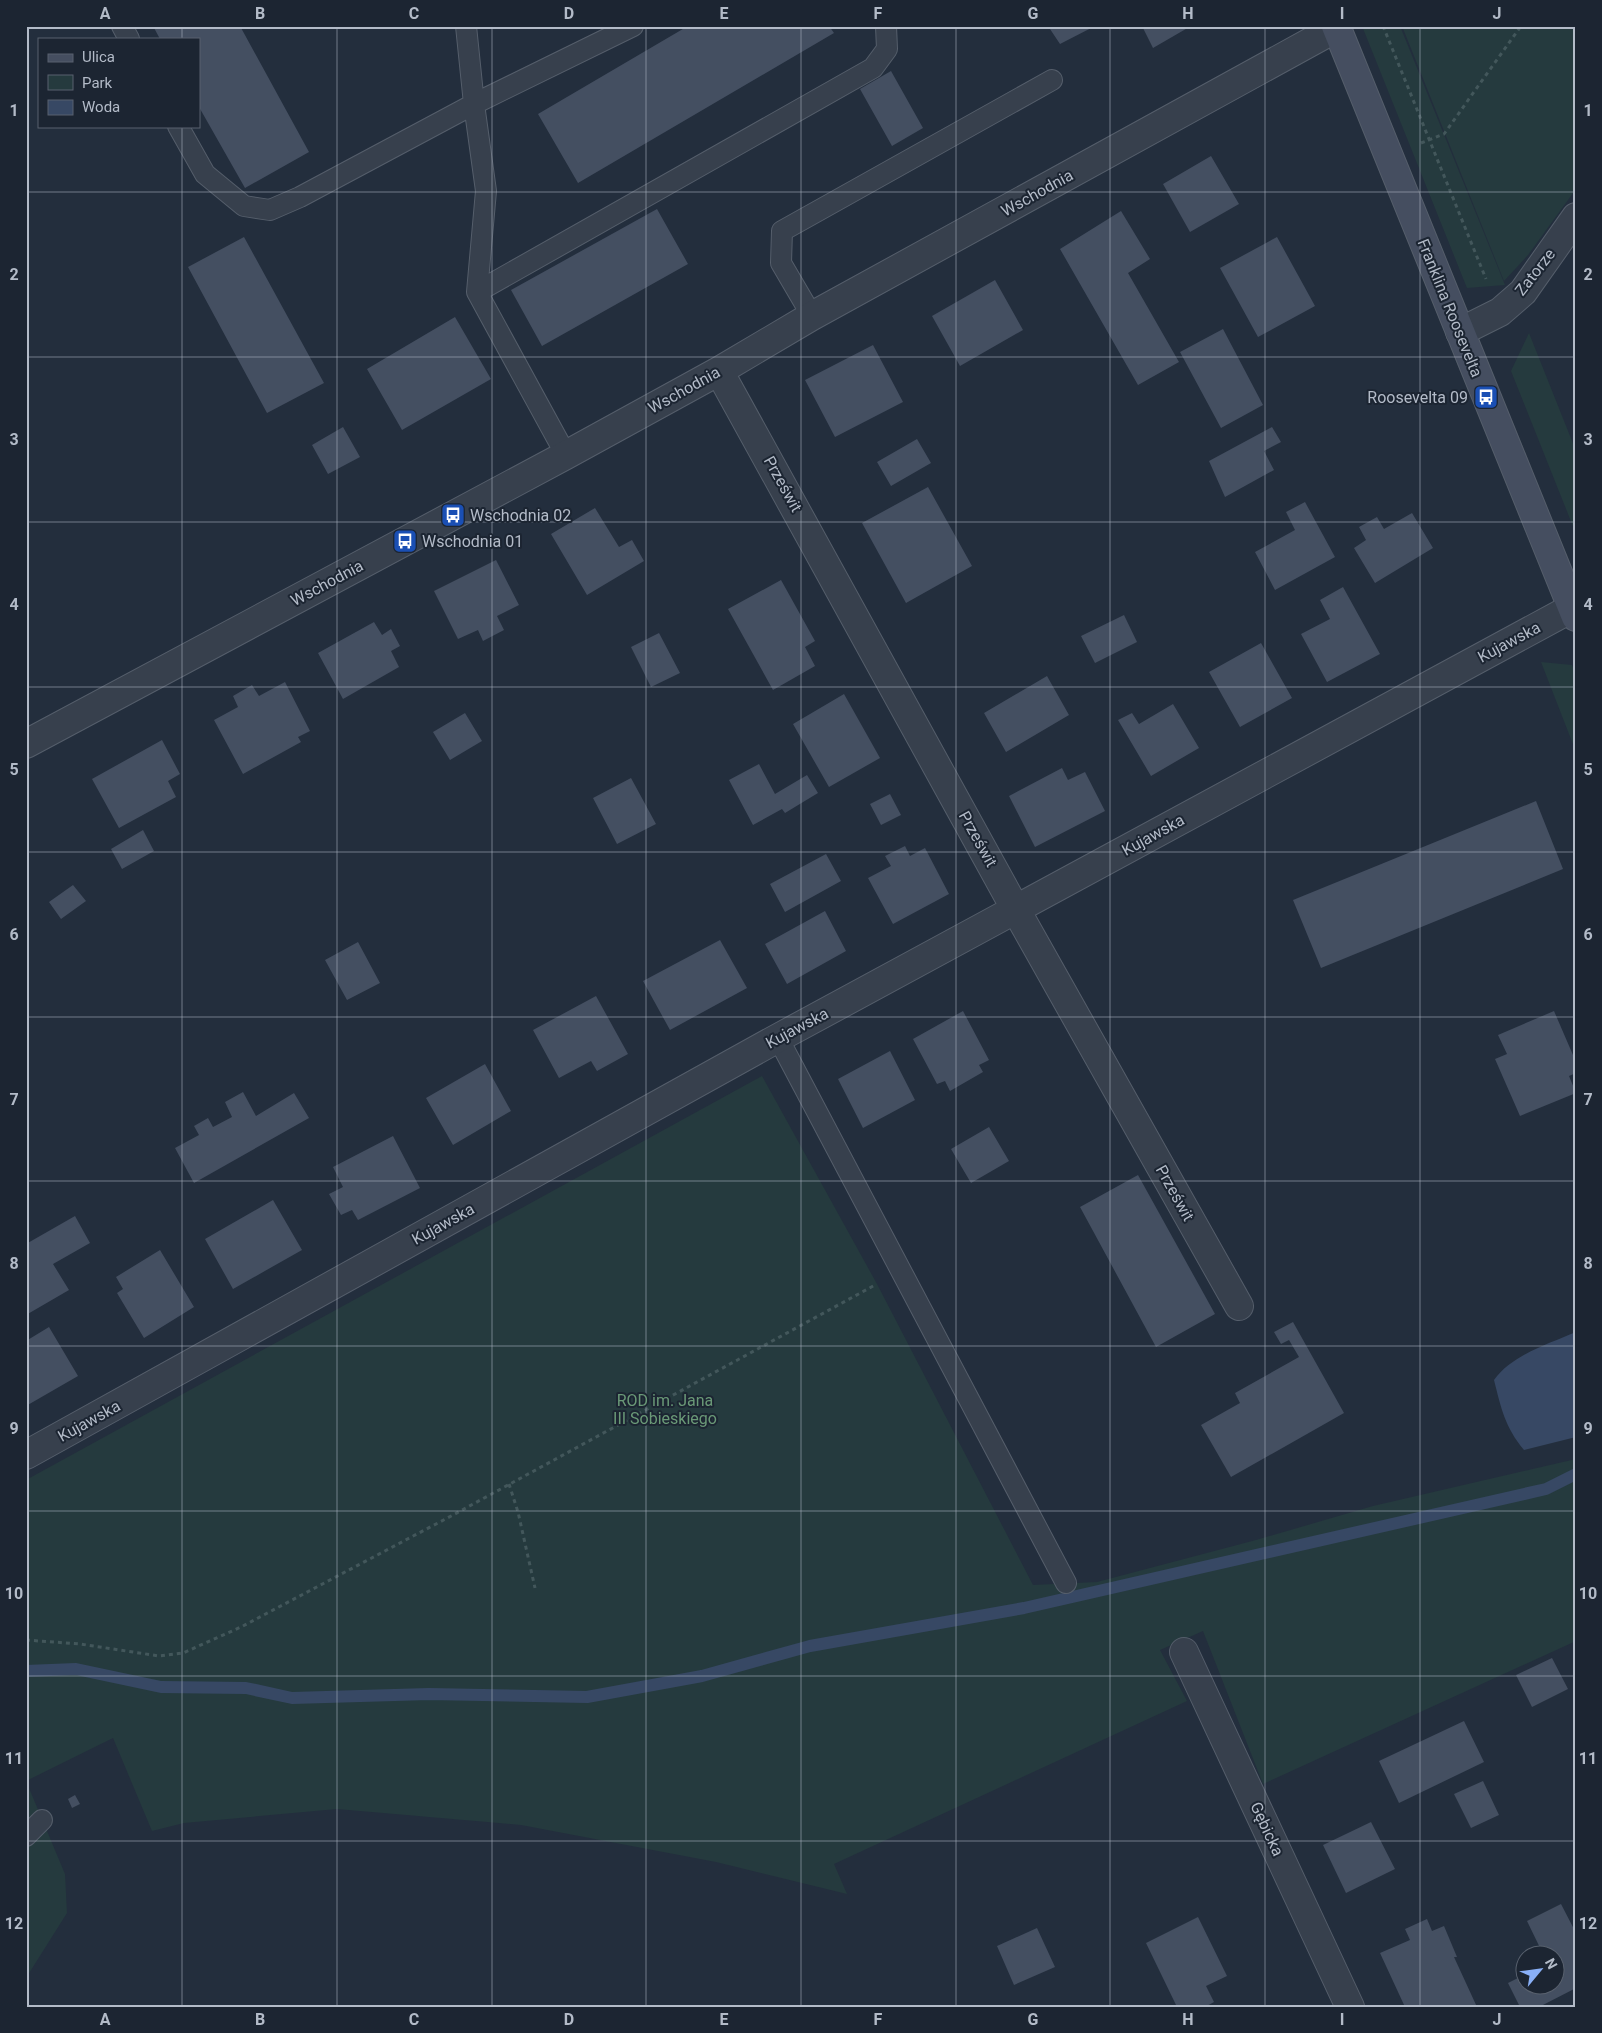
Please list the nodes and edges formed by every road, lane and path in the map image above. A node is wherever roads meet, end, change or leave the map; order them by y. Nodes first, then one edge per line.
1 (122, 26) edge
2 (466, 26) edge
3 (633, 26) edge
4 (886, 26) edge
5 (1383, 26) edge
6 (1521, 26) edge
7 (1336, 27) edge
8 (128, 38) edge
9 (1052, 80) dead end
10 (474, 104) junction
11 (179, 128) edge
12 (1429, 140) junction
13 (1388, 156) junction
14 (1576, 217) edge
15 (477, 292) junction
16 (1500, 312) junction
17 (812, 316) junction
18 (1460, 332) junction
19 (720, 371) junction
20 (566, 455) junction
21 (1574, 612) edge
22 (26, 744) edge
23 (1016, 910) junction
24 (778, 1038) junction
25 (899, 1270) junction
26 (1239, 1306) dead end
27 (26, 1455) edge
28 (509, 1484) junction
29 (1066, 1583) dead end
30 (535, 1588) dead end
31 (26, 1640) edge
32 (1184, 1652) dead end
33 (42, 1820) dead end
34 (26, 1836) edge
35 (1350, 2007) edge

1 - 8 lane
2 - 10 lane
3 - 10 lane
4 - 15 lane
5 - 12 path
6 - 12 path
7 - 13 street, Franklina Roosevelta
7 - 17 street, Wschodnia
9 - 17 lane
10 - 11 lane
10 - 15 lane
12 - 13 path
12 - 16 path
13 - 18 street, Franklina Roosevelta
14 - 16 street, Zatorze
15 - 20 lane
16 - 18 street, Zatorze
17 - 19 street, Wschodnia
18 - 21 street, Franklina Roosevelta
19 - 20 street, Wschodnia
19 - 23 street, Prześwit
20 - 22 street, Wschodnia
21 - 23 street, Kujawska
23 - 24 street, Kujawska
23 - 26 street, Prześwit
24 - 25 lane
24 - 27 street, Kujawska
25 - 28 path
25 - 29 lane
28 - 30 path
28 - 31 path
32 - 35 street, Gębicka
33 - 34 lane

